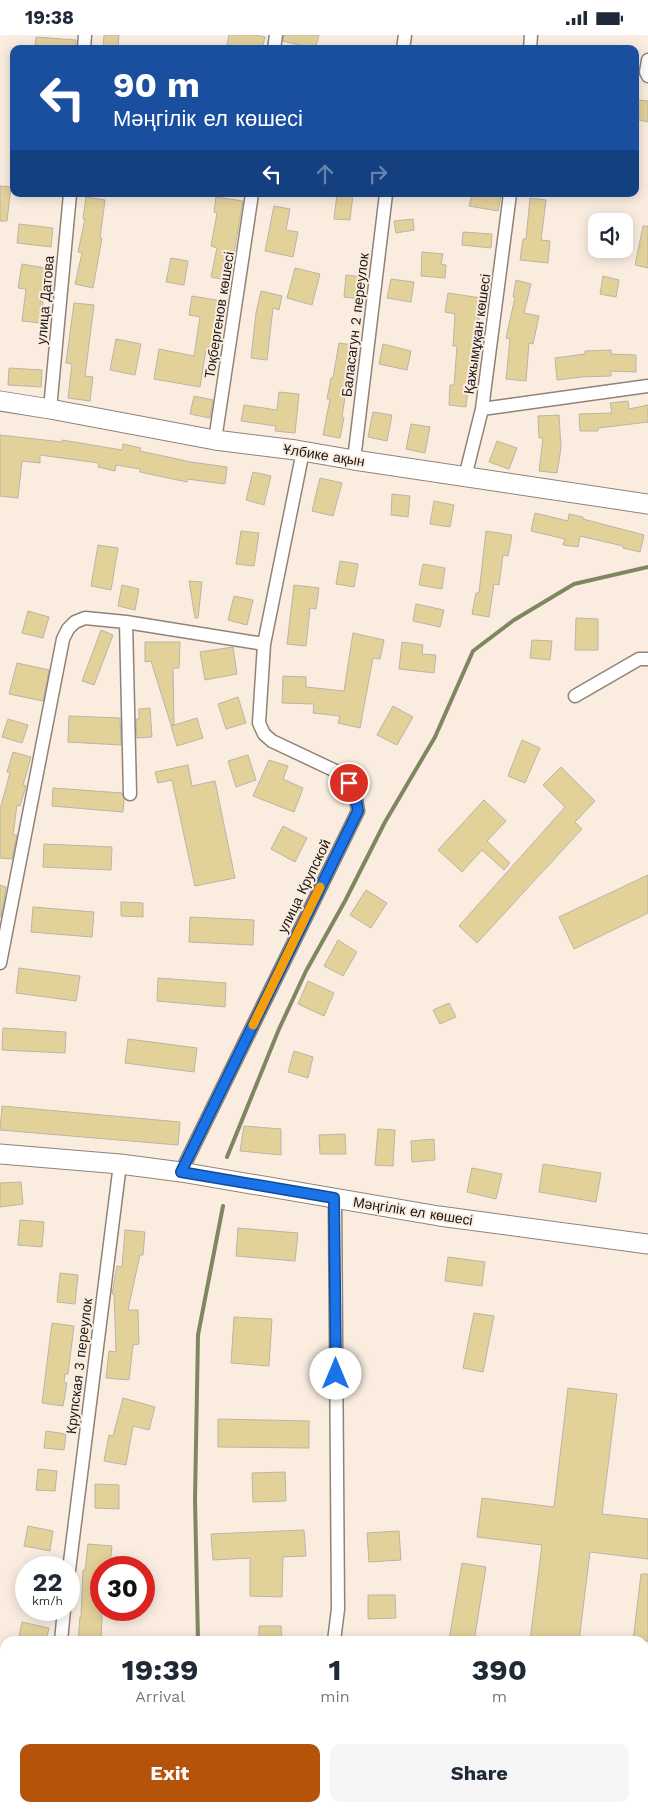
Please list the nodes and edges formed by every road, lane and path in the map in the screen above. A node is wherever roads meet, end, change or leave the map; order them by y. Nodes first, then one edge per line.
1 (648, 60) edge
2 (648, 76) edge
3 (70, 197) edge
4 (252, 197) edge
5 (386, 197) edge
6 (510, 197) edge
7 (648, 386) edge
8 (0, 401) edge
9 (50, 409) junction
10 (482, 409) junction
11 (215, 440) junction
12 (304, 451) junction
13 (354, 460) junction
14 (466, 477) junction
15 (648, 504) edge
16 (126, 623) junction
17 (264, 644) junction
18 (648, 659) edge
19 (575, 696) dead end
20 (130, 794) dead end
21 (0, 963) edge
22 (0, 1154) edge
23 (120, 1165) junction
24 (181, 1172) junction
25 (334, 1198) junction
26 (648, 1244) edge
27 (71, 1556) edge
28 (63, 1621) edge
29 (61, 1636) edge
30 (335, 1636) edge

1 - 2 street
3 - 9 street, улица Датова
4 - 11 street, Тоқбергенов көшесі
5 - 13 street, Баласагун 2 переулок
6 - 10 street, Қажымұқан көшесі
7 - 10 street
8 - 9 street, Ұлбике ақын
9 - 11 street, Ұлбике ақын
10 - 14 street, Қажымұқан көшесі
11 - 12 street, Ұлбике ақын
12 - 13 street, Ұлбике ақын
12 - 17 street, улица Крупской
13 - 14 street, Ұлбике ақын
14 - 15 street, Ұлбике ақын
16 - 17 street
16 - 20 street
16 - 21 street
17 - 24 street, улица Крупской
18 - 19 street
22 - 23 street, Мәңгілік ел көшесі
23 - 24 street, Мәңгілік ел көшесі
23 - 27 street, Крупская 3 переулок
24 - 25 street, Мәңгілік ел көшесі
25 - 26 street, Мәңгілік ел көшесі
25 - 30 street
28 - 29 street

